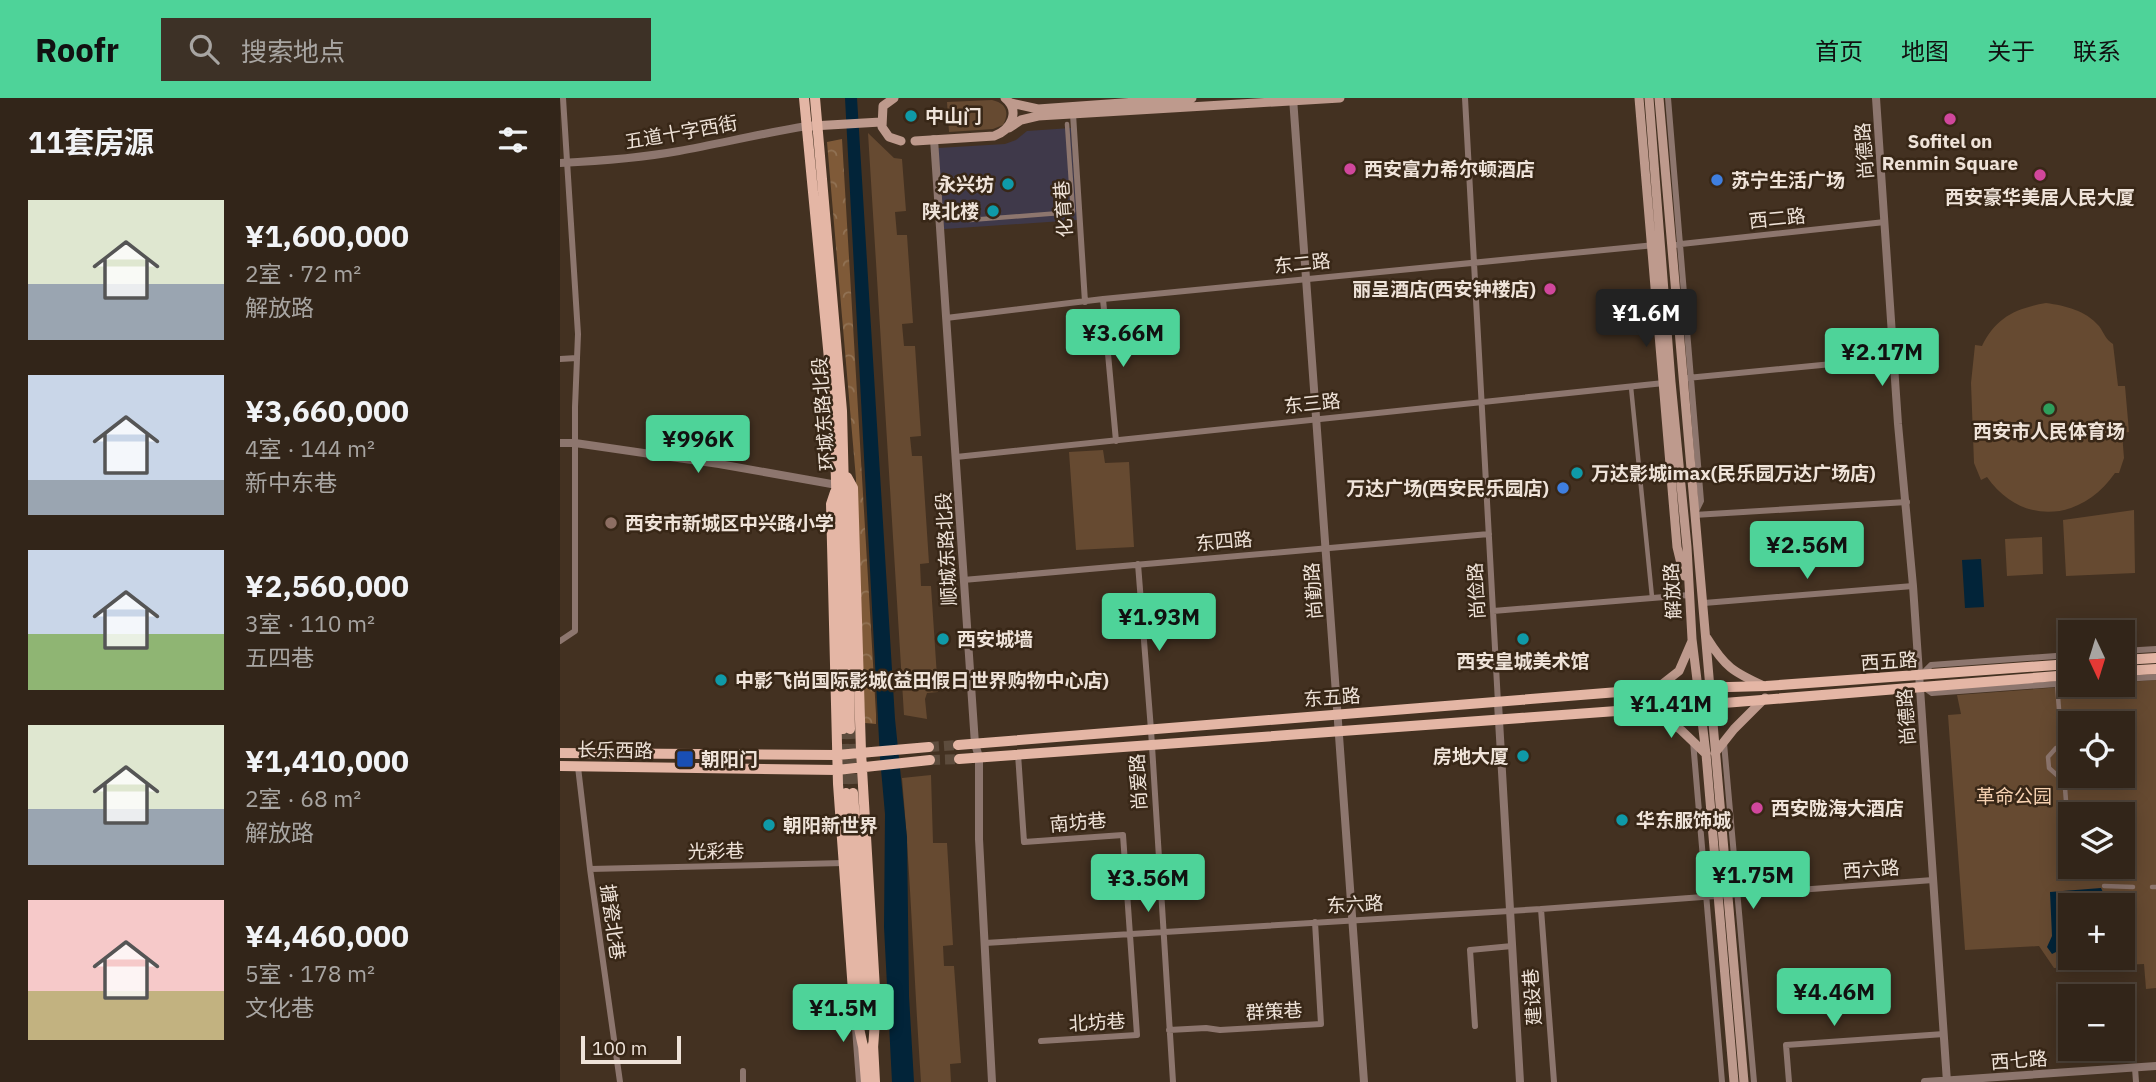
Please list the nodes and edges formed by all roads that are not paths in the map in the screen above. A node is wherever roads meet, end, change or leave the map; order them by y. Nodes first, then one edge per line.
1 (563, 98) edge
2 (804, 98) edge
3 (815, 98) edge
4 (894, 98) edge
5 (1192, 98) edge
6 (1340, 98) edge
7 (1465, 98) edge
8 (1639, 98) edge
9 (1649, 98) edge
10 (1659, 98) edge
11 (1668, 98) edge
12 (1876, 98) edge
13 (1294, 99) edge
14 (1008, 101) edge
15 (1073, 114) junction
16 (881, 122) junction
17 (1067, 124) dead end
18 (812, 126) junction
19 (1009, 128) junction
20 (934, 139) junction
21 (901, 141) dead end
22 (915, 141) dead end
23 (563, 163) edge
24 (939, 218) junction
25 (1885, 222) junction
26 (1667, 245) junction
27 (1474, 262) junction
28 (1306, 279) junction
29 (1103, 299) junction
30 (1085, 302) junction
31 (946, 318) junction
32 (577, 358) junction
33 (1894, 358) junction
34 (560, 359) edge
35 (1687, 378) junction
36 (1667, 383) junction
37 (1630, 387) junction
38 (1482, 402) junction
39 (1316, 418) junction
40 (1116, 441) junction
41 (560, 443) edge
42 (575, 443) junction
43 (956, 457) junction
44 (845, 474) junction
45 (837, 485) junction
46 (1682, 493) junction
47 (1907, 502) junction
48 (1674, 505) junction
49 (1694, 515) junction
50 (1489, 534) junction
51 (1326, 548) junction
52 (1138, 564) junction
53 (962, 580) junction
54 (1913, 586) junction
55 (1689, 595) junction
56 (1653, 597) junction
57 (1704, 603) junction
58 (1493, 611) junction
59 (1706, 636) junction
60 (1692, 639) junction
61 (560, 641) edge
62 (2156, 649) edge
63 (2135, 651) edge
64 (2058, 656) edge
65 (2156, 658) edge
66 (2135, 659) edge
67 (2058, 665) edge
68 (2156, 668) edge
69 (2135, 670) edge
70 (2156, 677) edge
71 (2135, 678) edge
72 (2056, 680) joint
73 (1920, 681) junction
74 (1766, 686) junction
75 (1656, 689) junction
76 (1698, 689) junction
77 (1709, 689) junction
78 (1765, 698) junction
79 (1498, 702) junction
80 (1705, 704) junction
81 (1652, 708) junction
82 (2059, 711) edge
83 (1338, 714) junction
84 (1499, 719) junction
85 (1151, 730) junction
86 (1339, 730) junction
87 (1692, 741) junction
88 (1724, 743) junction
89 (975, 744) junction
90 (1152, 744) junction
91 (958, 745) tunnel mouth
92 (929, 747) tunnel mouth
93 (2058, 748) edge
94 (861, 752) junction
95 (560, 753) edge
96 (1018, 754) junction
97 (1710, 754) junction
98 (836, 755) junction
99 (979, 757) junction
100 (959, 758) tunnel mouth
101 (930, 760) tunnel mouth
102 (560, 766) edge
103 (862, 766) junction
104 (578, 767) junction
105 (837, 770) junction
106 (2058, 776) edge
107 (850, 793) tunnel mouth
108 (844, 863) junction
109 (590, 869) junction
110 (1933, 880) junction
111 (2104, 886) dead end
112 (2133, 887) dead end
113 (1738, 895) junction
114 (1722, 896) junction
115 (1706, 898) junction
116 (1541, 909) junction
117 (1510, 911) junction
118 (1352, 920) junction
119 (1315, 922) junction
120 (1162, 932) junction
121 (1131, 933) junction
122 (985, 943) junction
123 (1512, 946) junction
124 (853, 1005) junction
125 (1475, 1026) dead end
126 (1169, 1030) junction
127 (1944, 1034) junction
128 (1041, 1041) dead end
129 (868, 1050) junction
130 (2156, 1066) edge
131 (2135, 1068) junction
132 (743, 1071) dead end
133 (1947, 1081) edge
134 (620, 1082) edge
135 (743, 1082) edge
136 (859, 1082) edge
137 (866, 1082) edge
138 (875, 1082) edge
139 (992, 1082) edge
140 (1173, 1082) edge
141 (1364, 1082) edge
142 (1520, 1082) edge
143 (1555, 1082) edge
144 (1722, 1082) edge
145 (1734, 1082) edge
146 (1744, 1082) edge
147 (1754, 1082) edge
148 (1789, 1082) edge
149 (1925, 1082) edge
150 (2136, 1082) edge

1 - 23 street
2 - 18 main road, 环城东路北段
3 - 18 main road, 环城东路北段
4 - 16 main road
5 - 14 main road
6 - 13 main road
7 - 27 street, 尚俭路
8 - 26 main road
9 - 26 main road, 解放路
10 - 26 main road, 解放路
11 - 26 street
12 - 25 street, 尚德路
13 - 15 main road
13 - 28 street, 尚勤路
14 - 19 main road
15 - 19 main road
15 - 30 street, 化育巷
16 - 18 main road
16 - 21 main road
17 - 24 street
18 - 23 street, 五道十字西街
18 - 44 main road, 环城东路北段
18 - 45 main road, 环城东路北段
19 - 20 main road
20 - 22 main road
20 - 24 street, 顺城东路北段
23 - 32 street
24 - 31 street, 顺城东路北段
25 - 26 street, 西二路
25 - 33 street, 尚德路
26 - 27 street, 东二路
26 - 35 main road, 解放路
26 - 36 main road, 解放路
27 - 28 street, 东二路
27 - 38 street, 尚俭路
28 - 29 street, 东二路
28 - 39 street, 尚勤路
29 - 30 street, 东二路
29 - 40 street
30 - 31 street, 东二路
31 - 43 street, 顺城东路北段
32 - 34 street
32 - 42 street
33 - 35 street
33 - 47 street, 尚德路
35 - 49 main road, 解放路
36 - 37 street, 东三路
36 - 46 main road, 解放路
36 - 48 main road
37 - 38 street, 东三路
37 - 56 street
38 - 39 street, 东三路
38 - 50 street, 尚俭路
39 - 40 street, 东三路
39 - 51 street, 尚勤路
40 - 43 street, 东三路
41 - 42 street
42 - 45 street
42 - 61 street
43 - 53 street, 顺城东路北段
44 - 45 main road, 环城东路北段
44 - 94 main road
45 - 98 main road
46 - 48 main road
46 - 55 main road, 解放路
47 - 49 street
47 - 54 street, 尚德路
48 - 55 main road
49 - 57 main road, 解放路
50 - 51 street, 东四路
50 - 58 street, 尚俭路
51 - 52 street, 东四路
51 - 83 street, 尚勤路
52 - 53 street, 东四路
52 - 85 street, 尚爱路
53 - 89 street, 顺城东路北段
54 - 57 street
54 - 73 street, 尚德路
55 - 56 street
55 - 60 main road, 解放路
56 - 58 street
57 - 59 main road, 解放路
58 - 79 street, 尚俭路
59 - 74 main road
59 - 77 main road, 解放路
60 - 75 main road
60 - 76 main road, 解放路
62 - 63 street
64 - 73 street
65 - 66 main road
67 - 73 main road, 西五路
68 - 69 main road
70 - 71 street
72 - 73 main road, 西五路
72 - 82 street
73 - 74 main road, 西五路
73 - 78 main road, 西五路
73 - 110 street, 尚德路
74 - 77 main road, 西五路
75 - 76 main road, 东五路
75 - 79 main road, 东五路
76 - 77 main road, 东五路
76 - 80 main road, 解放路
77 - 80 main road, 解放路
78 - 80 main road, 西五路
78 - 88 main road
79 - 83 main road, 东五路
79 - 84 street, 尚俭路
80 - 81 main road, 东五路
80 - 97 main road, 解放路
81 - 84 main road, 东五路
81 - 87 main road
83 - 85 main road, 东五路
83 - 86 street, 尚勤路
84 - 86 main road, 东五路
84 - 117 street, 尚俭路
85 - 89 main road, 东五路
85 - 90 street, 尚爱路
86 - 90 main road, 东五路
86 - 118 street, 尚勤路
87 - 97 main road
87 - 115 street
88 - 97 main road
88 - 113 street
89 - 91 main road, 东五路
89 - 99 street, 顺城东路北段
90 - 96 main road, 东五路
90 - 120 street, 尚爱路
92 - 94 main road
93 - 106 street
94 - 98 main road, 长乐西路
94 - 103 main road
95 - 98 main road, 长乐西路
96 - 99 main road, 东五路
96 - 121 street, 南坊巷
97 - 114 main road, 解放路
98 - 105 main road
99 - 100 main road, 东五路
99 - 122 street, 顺城东路北段
101 - 103 main road
102 - 104 main road, 长乐西路
103 - 105 main road, 长乐西路
103 - 129 main road
104 - 105 main road, 长乐西路
104 - 109 street, 搪瓷北巷
105 - 108 main road
107 - 129 main road
108 - 109 street, 光彩巷
108 - 124 main road
109 - 134 street, 搪瓷北巷
110 - 113 street, 西六路
110 - 127 street, 尚德路
111 - 112 street
113 - 114 street, 西六路
113 - 147 street
114 - 115 street, 东六路
114 - 145 main road, 解放路
114 - 146 main road, 解放路
115 - 116 street, 东六路
115 - 144 street
116 - 117 street, 东六路
116 - 143 street, 建设巷
117 - 118 street, 东六路
117 - 123 street, 尚俭路
118 - 119 street, 东六路
118 - 141 street, 尚勤路
119 - 120 street, 东六路
119 - 126 street, 群策巷
120 - 121 street, 东六路
120 - 126 street, 尚爱路
121 - 122 street, 东六路
121 - 128 street, 北坊巷
122 - 139 street, 顺城东路北段
123 - 125 street
123 - 142 street, 尚俭路
124 - 129 main road
124 - 136 street
126 - 140 street, 尚爱路
127 - 133 street, 尚德路
127 - 148 street
129 - 137 main road
129 - 138 main road
130 - 131 street, 西七路
131 - 133 street, 西七路
131 - 150 street
132 - 135 street
133 - 149 street, 西七路

